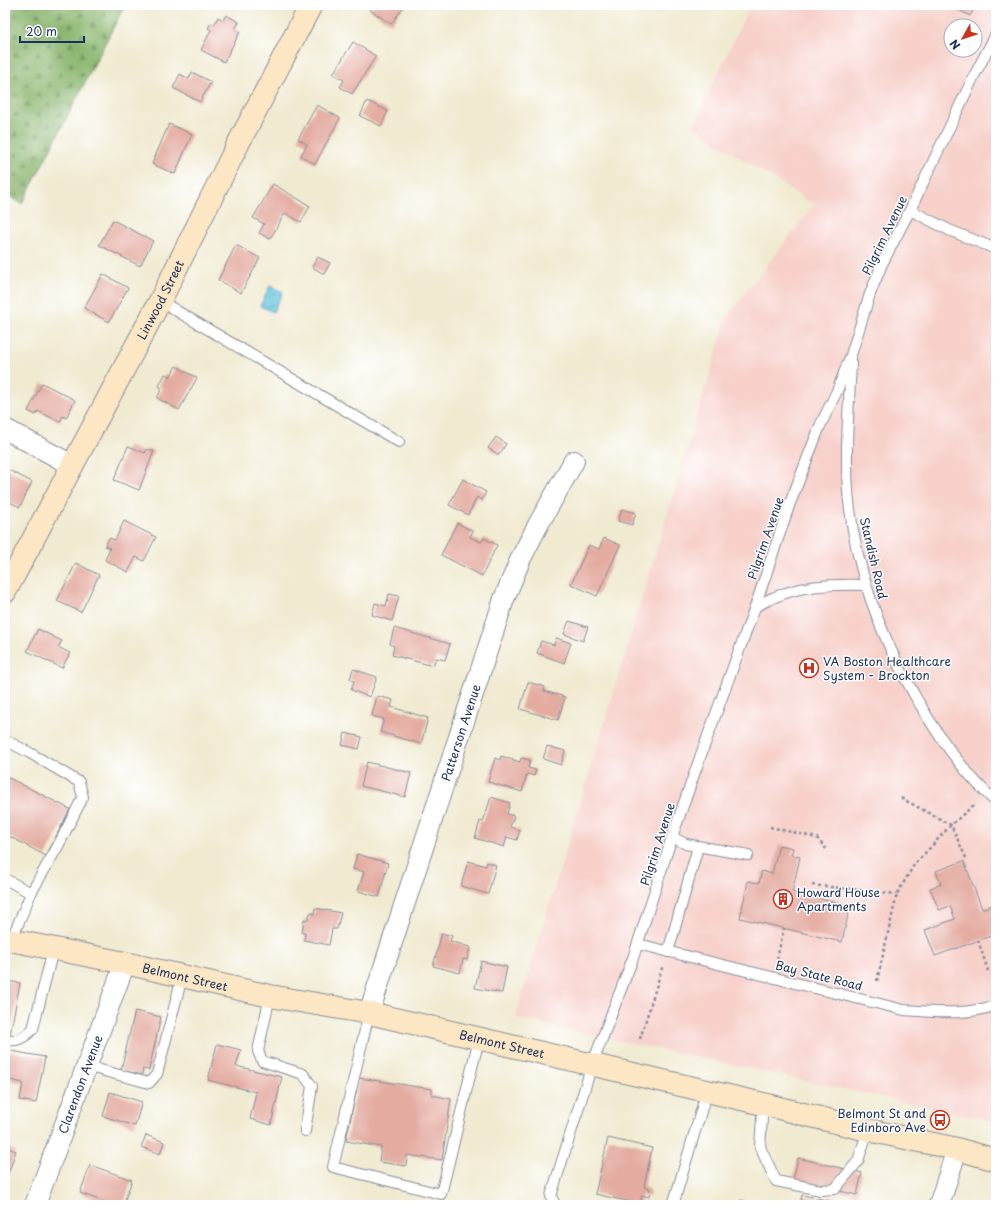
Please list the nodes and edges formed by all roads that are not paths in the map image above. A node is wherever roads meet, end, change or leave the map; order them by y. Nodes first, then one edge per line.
1 (312, 5) edge
2 (996, 34) edge
3 (910, 210) junction
4 (996, 249) edge
5 (160, 301) junction
6 (851, 355) junction
7 (5, 429) edge
8 (399, 442) dead end
9 (574, 461) dead end
10 (72, 465) junction
11 (865, 585) junction
12 (5, 592) edge
13 (755, 607) junction
14 (5, 740) edge
15 (996, 802) edge
16 (672, 837) junction
17 (698, 847) junction
18 (748, 855) dead end
19 (5, 879) edge
20 (31, 893) junction
21 (8, 940) edge
22 (638, 944) junction
23 (53, 950) junction
24 (668, 952) junction
25 (125, 963) junction
26 (182, 977) junction
27 (270, 996) junction
28 (996, 1004) edge
29 (369, 1014) junction
30 (5, 1039) edge
31 (479, 1039) junction
32 (592, 1065) junction
33 (86, 1066) junction
34 (707, 1091) junction
35 (763, 1104) junction
36 (868, 1130) junction
37 (305, 1131) dead end
38 (957, 1149) junction
39 (996, 1160) edge
40 (35, 1205) edge
41 (555, 1205) edge
42 (673, 1205) edge
43 (939, 1205) edge

1 - 5 main road, Linwood Street
2 - 3 lane, Pilgrim Avenue
3 - 4 lane
3 - 6 lane, Pilgrim Avenue
5 - 8 lane
5 - 10 main road, Linwood Street
6 - 11 lane, Standish Road
6 - 13 lane, Pilgrim Avenue
7 - 10 street
9 - 29 street, Patterson Avenue
10 - 12 main road, Linwood Street
11 - 13 lane
11 - 15 lane, Standish Road
13 - 16 lane, Pilgrim Avenue
14 - 20 lane
16 - 17 lane
16 - 22 lane, Pilgrim Avenue
17 - 18 lane
17 - 24 lane
19 - 20 lane
20 - 21 lane
21 - 23 main road, Belmont Street
22 - 24 lane, Bay State Road
22 - 32 lane, Pilgrim Avenue
23 - 25 main road, Belmont Street
23 - 30 lane
24 - 28 lane, Bay State Road
25 - 26 main road, Belmont Street
25 - 33 street, Clarendon Avenue
26 - 27 main road, Belmont Street
26 - 33 lane
27 - 29 main road, Belmont Street
27 - 37 lane
29 - 31 main road, Belmont Street
29 - 31 lane
31 - 32 main road, Belmont Street
32 - 34 main road, Belmont Street
32 - 41 lane, Pilgrim Avenue
33 - 40 street, Clarendon Avenue
34 - 35 main road, Belmont Street
34 - 42 lane
35 - 36 main road, Belmont Street
35 - 36 lane
36 - 38 main road, Belmont Street
38 - 39 main road, Belmont Street
38 - 43 street

